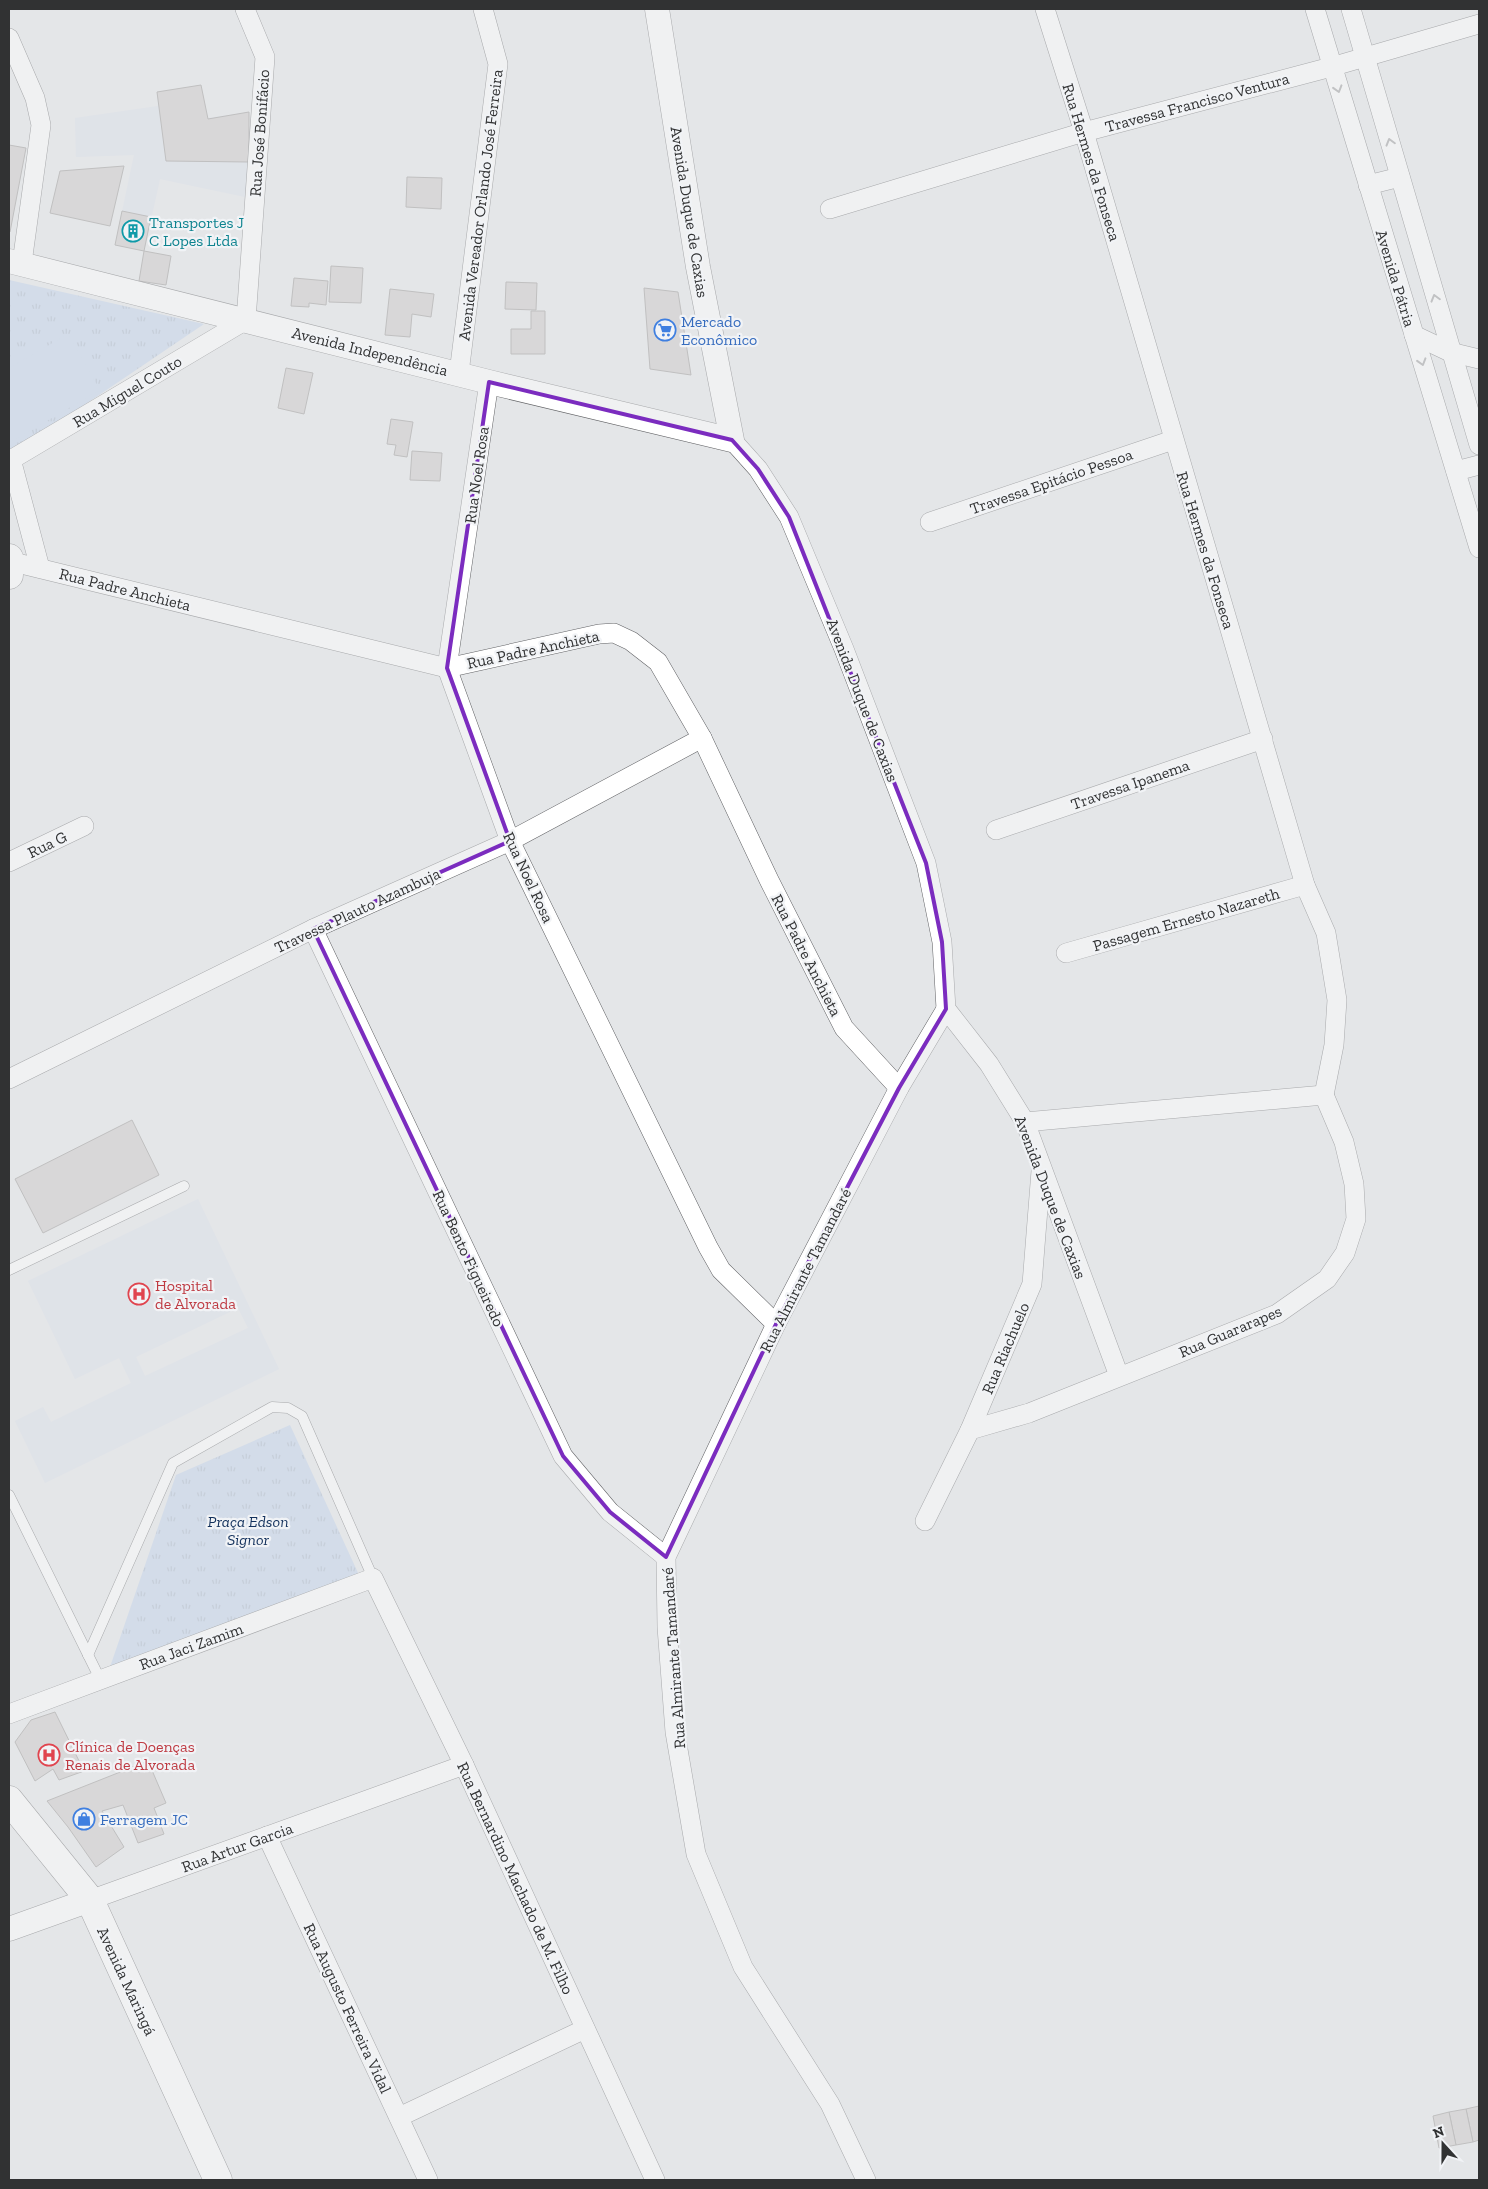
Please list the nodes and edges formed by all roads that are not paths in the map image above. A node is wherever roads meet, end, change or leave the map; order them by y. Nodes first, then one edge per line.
1 (245, 9) edge
2 (483, 9) edge
3 (657, 9) edge
4 (1045, 9) edge
5 (1315, 9) edge
6 (1351, 9) edge
7 (1479, 24) edge
8 (9, 38) edge
9 (1365, 56) junction
10 (1331, 67) junction
11 (1084, 132) junction
12 (1400, 177) junction
13 (1368, 185) junction
14 (830, 209) dead end
15 (16, 262) edge
16 (246, 320) junction
17 (1414, 335) junction
18 (1450, 352) junction
19 (1479, 360) edge
20 (459, 373) junction
21 (490, 382) junction
22 (732, 440) junction
23 (1173, 440) junction
24 (1479, 445) edge
25 (10, 460) edge
26 (1479, 465) edge
27 (1456, 471) junction
28 (930, 522) dead end
29 (1479, 548) edge
30 (9, 560) edge
31 (40, 568) junction
32 (9, 575) edge
33 (447, 668) junction
34 (702, 738) junction
35 (1263, 739) junction
36 (84, 826) dead end
37 (996, 830) dead end
38 (510, 841) junction
39 (9, 862) edge
40 (1305, 885) junction
41 (313, 929) junction
42 (1066, 953) dead end
43 (946, 1009) junction
44 (9, 1079) edge
45 (899, 1088) junction
46 (1324, 1095) junction
47 (1025, 1122) junction
48 (1041, 1163) junction
49 (184, 1186) dead end
50 (9, 1270) edge
51 (776, 1324) junction
52 (1119, 1376) junction
53 (970, 1430) junction
54 (9, 1495) edge
55 (925, 1521) dead end
56 (666, 1557) junction
57 (373, 1578) junction
58 (88, 1655) junction
59 (100, 1679) junction
60 (9, 1714) edge
61 (464, 1765) junction
62 (9, 1800) edge
63 (267, 1836) junction
64 (90, 1900) junction
65 (9, 1928) edge
66 (585, 2029) junction
67 (399, 2117) junction
68 (218, 2180) edge
69 (428, 2180) edge
70 (654, 2180) edge
71 (866, 2180) edge

1 - 16 street, Rua José Bonifácio
2 - 20 street, Avenida Vereador Orlando José Ferreira
3 - 22 street, Avenida Duque de Caxias
4 - 11 street, Rua Hermes da Fonseca
5 - 10 street, Avenida Pátria
6 - 9 street, Avenida Pátria
7 - 9 street, Travessa Francisco Ventura
8 - 15 street
9 - 10 street, Travessa Francisco Ventura
12 -> 9 street, Avenida Pátria
10 - 11 street, Travessa Francisco Ventura
10 -> 13 street, Avenida Pátria
11 - 14 street, Travessa Francisco Ventura
11 - 23 street, Rua Hermes da Fonseca
12 - 13 street
18 -> 12 street, Avenida Pátria
13 - 17 street, Avenida Pátria
15 - 16 street, Avenida Independência
16 - 20 street, Avenida Independência
16 - 25 street, Rua Miguel Couto
17 - 18 street
17 -> 27 street, Avenida Pátria
18 - 19 street
18 - 24 street, Avenida Pátria
20 - 21 street, Avenida Independência
21 - 22 street, Avenida Independência
21 - 33 street, Rua Noel Rosa
22 - 43 street, Avenida Duque de Caxias
23 - 28 street, Travessa Epitácio Pessoa
23 - 35 street, Rua Hermes da Fonseca
25 - 31 street
26 - 27 street
27 - 29 street, Avenida Pátria
30 - 31 street, Rua Padre Anchieta
30 - 32 main road
31 - 33 street, Rua Padre Anchieta
33 - 34 street, Rua Padre Anchieta
33 - 38 street, Rua Noel Rosa
34 - 38 street, Travessa Plauto Azambuja
34 - 45 street, Rua Padre Anchieta
35 - 37 street, Travessa Ipanema
35 - 40 street, Rua Hermes da Fonseca
36 - 39 street, Rua G
38 - 41 street, Travessa Plauto Azambuja
38 - 51 street, Rua Noel Rosa
40 - 42 street, Passagem Ernesto Nazareth
40 - 46 street, Rua Hermes da Fonseca
41 - 44 street, Travessa Plauto Azambuja
41 - 56 street, Rua Bento Figueiredo
43 - 45 street, Rua Almirante Tamandaré
43 - 47 street, Avenida Duque de Caxias
45 - 51 street, Rua Almirante Tamandaré
46 - 47 street
46 - 52 street, Rua Guararapes
47 - 48 street, Avenida Duque de Caxias
48 - 52 street, Avenida Duque de Caxias
48 - 53 street, Rua Riachuelo
49 - 50 lane
51 - 56 street, Rua Almirante Tamandaré
52 - 53 street, Rua Guararapes
53 - 55 street, Rua Riachuelo
54 - 58 lane
56 - 71 street, Rua Almirante Tamandaré
57 - 58 lane
57 - 59 street, Rua Jaci Zamim
57 - 61 street, Rua Bernardino Machado de M. Filho
58 - 59 lane
59 - 60 street, Rua Jaci Zamim
61 - 63 street, Rua Artur Garcia
61 - 66 street, Rua Bernardino Machado de M. Filho
62 - 64 main road, Avenida Maringá
63 - 64 street, Rua Artur Garcia
63 - 67 street, Rua Augusto Ferreira Vidal
64 - 65 street, Rua Artur Garcia
64 - 68 main road, Avenida Maringá
66 - 67 street
66 - 70 street, Rua Bernardino Machado de M. Filho
67 - 69 street, Rua Augusto Ferreira Vidal

